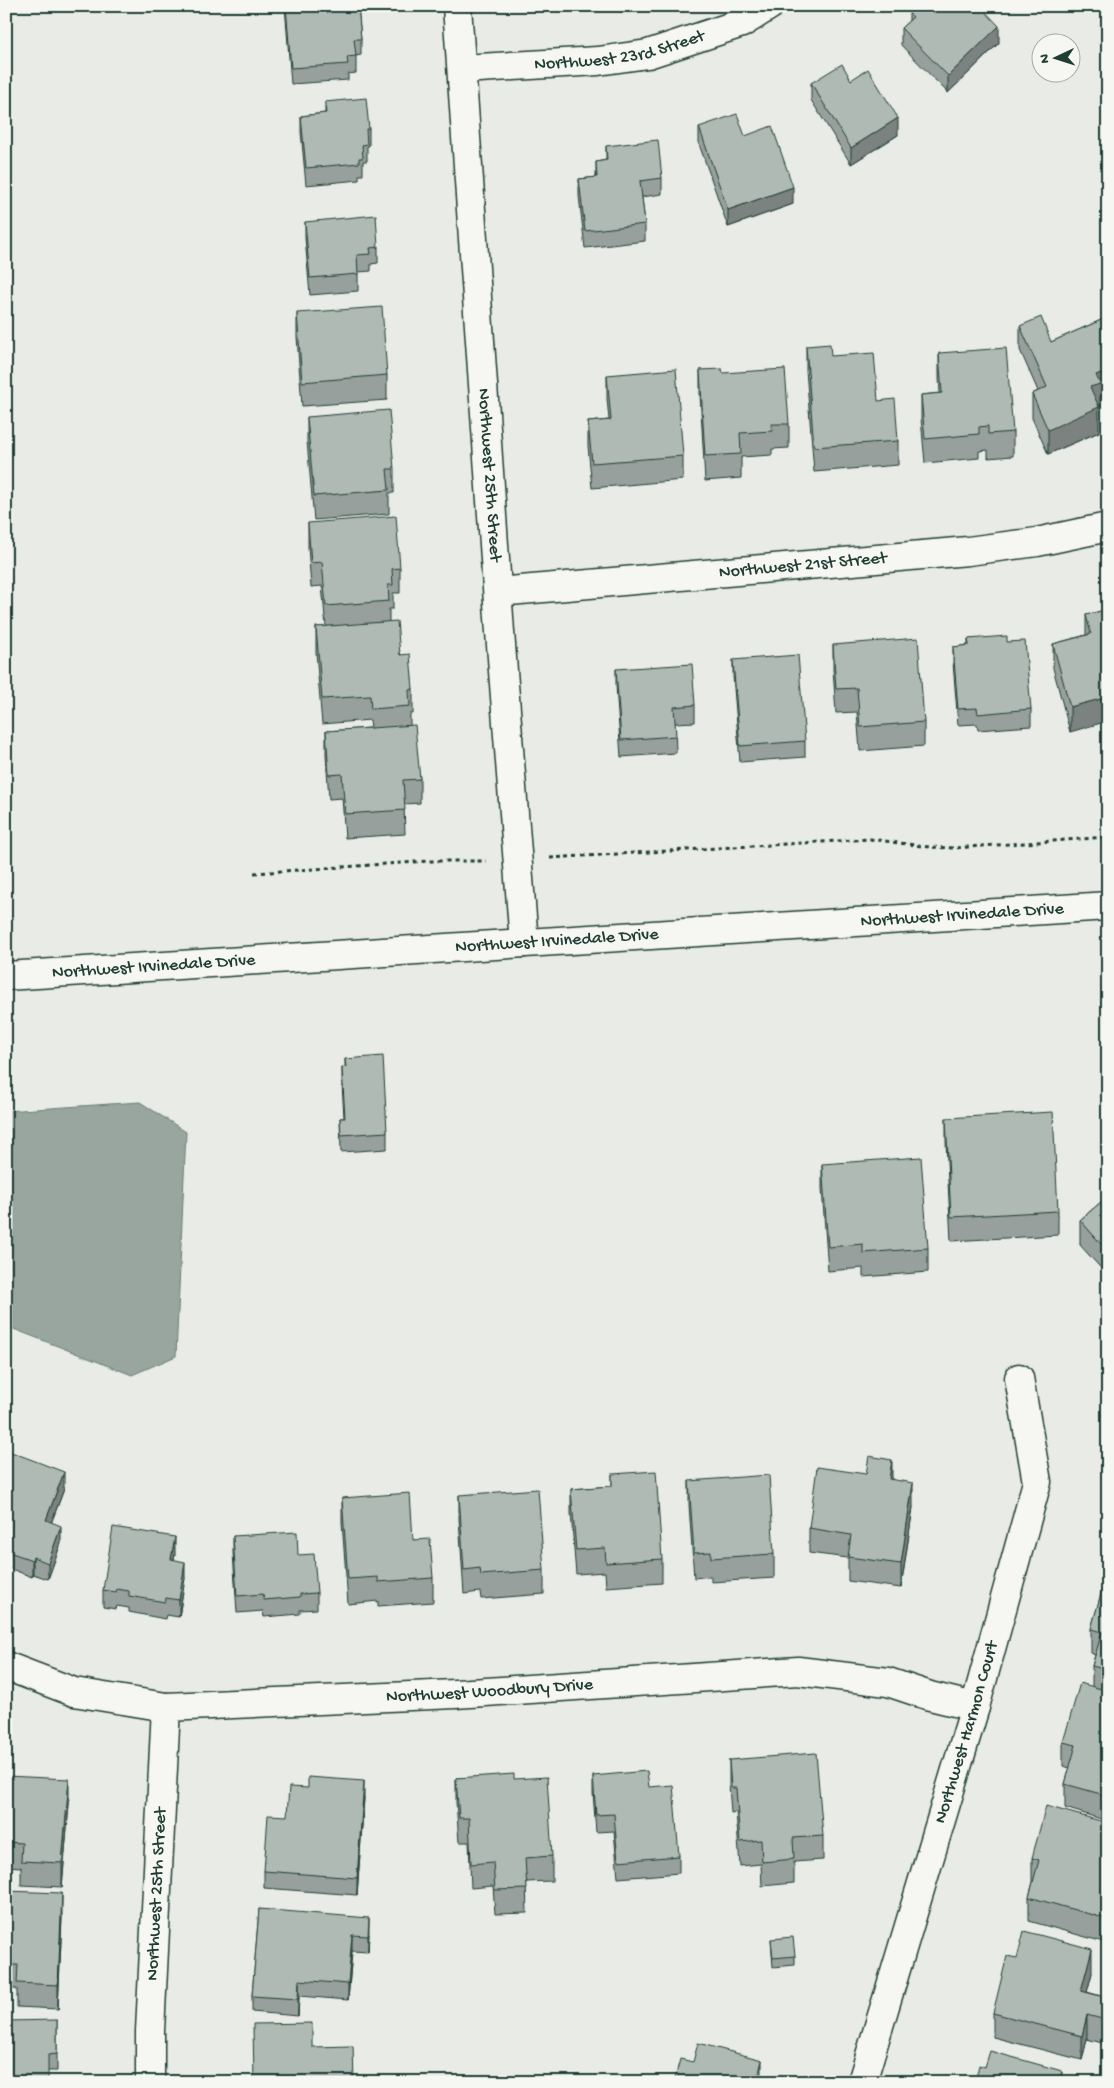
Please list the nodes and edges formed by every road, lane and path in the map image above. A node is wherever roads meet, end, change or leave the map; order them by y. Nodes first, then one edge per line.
1 (457, 6) edge
2 (769, 6) edge
3 (462, 69) junction
4 (1108, 527) edge
5 (498, 592) junction
6 (1108, 837) edge
7 (552, 858) dead end
8 (493, 862) dead end
9 (254, 873) dead end
10 (1108, 906) edge
11 (524, 943) junction
12 (6, 976) edge
13 (1019, 1378) dead end
14 (6, 1666) edge
15 (166, 1706) junction
16 (975, 1707) junction
17 (150, 2082) edge
18 (862, 2082) edge

1 - 3 street, Northwest 25th Street
2 - 3 street, Northwest 23rd Street
3 - 5 street, Northwest 25th Street
4 - 5 street, Northwest 21st Street
5 - 11 street, Northwest 25th Street
6 - 7 path
8 - 9 path
10 - 11 street, Northwest Irvinedale Drive
11 - 12 street, Northwest Irvinedale Drive
13 - 16 street, Northwest Harmon Court
14 - 15 street, Northwest Woodbury Drive
15 - 16 street, Northwest Woodbury Drive
15 - 17 street, Northwest 25th Street
16 - 18 street, Northwest Harmon Court

